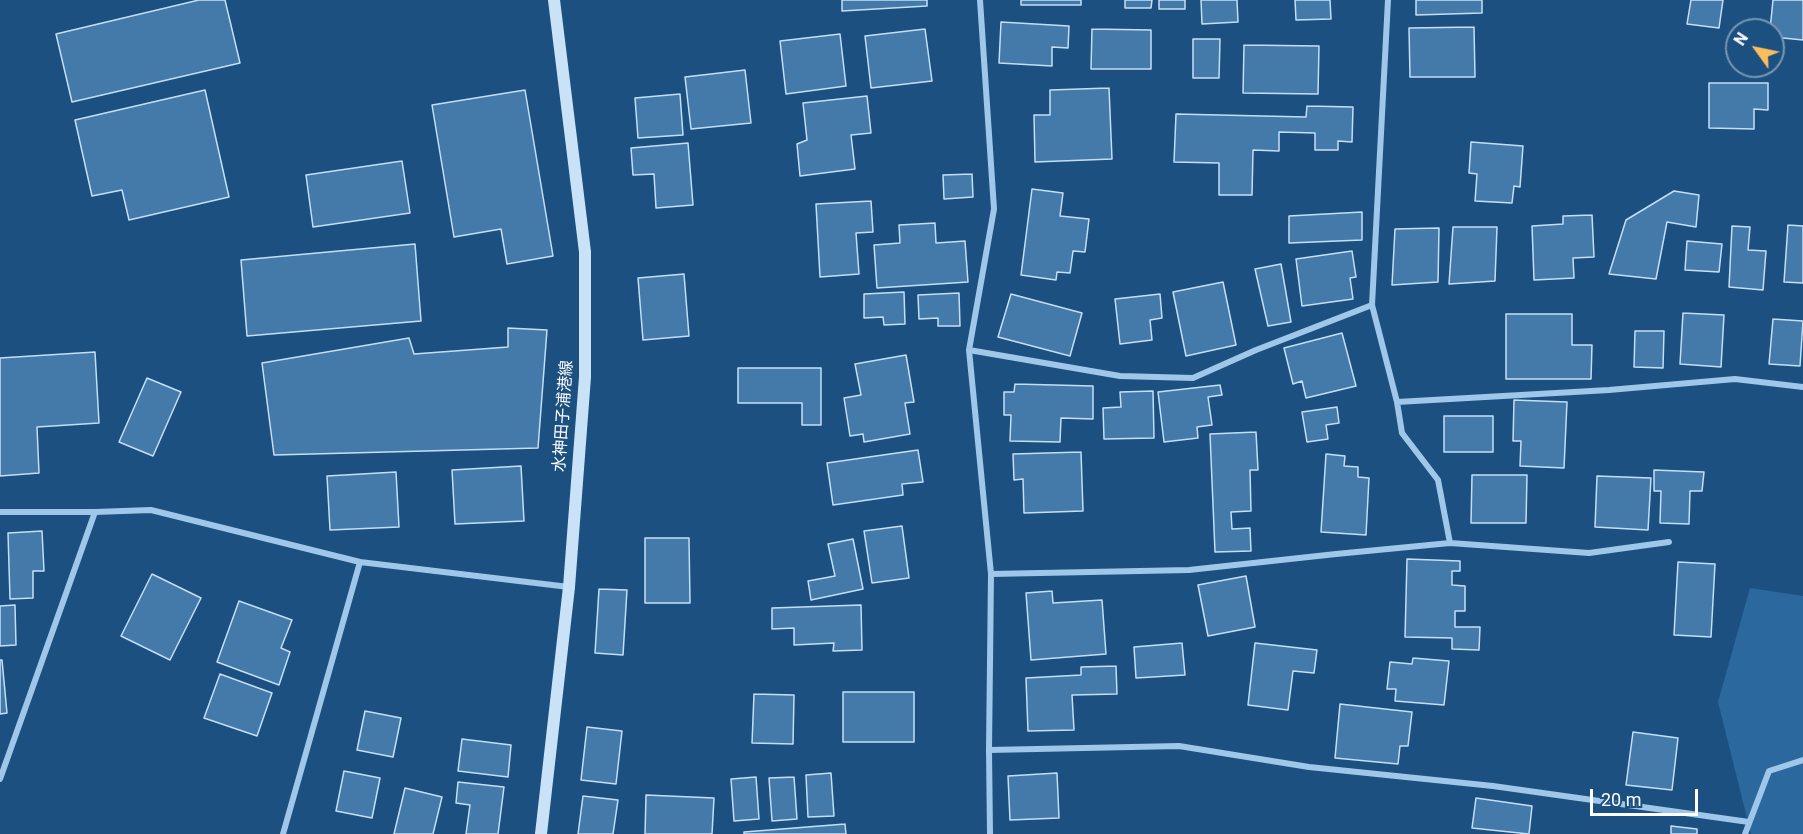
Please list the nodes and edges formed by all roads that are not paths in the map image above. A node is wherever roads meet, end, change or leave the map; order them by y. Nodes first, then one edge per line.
1 (554, 0) edge
2 (980, 0) edge
3 (1388, 0) edge
4 (1372, 305) junction
5 (969, 350) junction
6 (1803, 387) edge
7 (1397, 402) junction
8 (0, 512) edge
9 (95, 512) junction
10 (1669, 542) dead end
11 (1450, 543) junction
12 (360, 562) junction
13 (991, 574) junction
14 (569, 587) junction
15 (989, 750) junction
16 (1803, 760) edge
17 (0, 779) edge
18 (1749, 822) junction
19 (283, 834) edge
20 (541, 834) edge
21 (990, 834) edge
22 (1745, 834) edge

1 - 14 main road, 水神田子浦港線
2 - 5 street
3 - 4 street
4 - 5 street
4 - 7 street
5 - 13 street
6 - 7 street
7 - 11 street
8 - 9 street
9 - 12 street
9 - 17 street
10 - 11 street
11 - 13 street
12 - 14 street
12 - 19 street
13 - 15 street
14 - 20 main road, 水神田子浦港線
15 - 18 street
15 - 21 street
16 - 18 street
18 - 22 street

